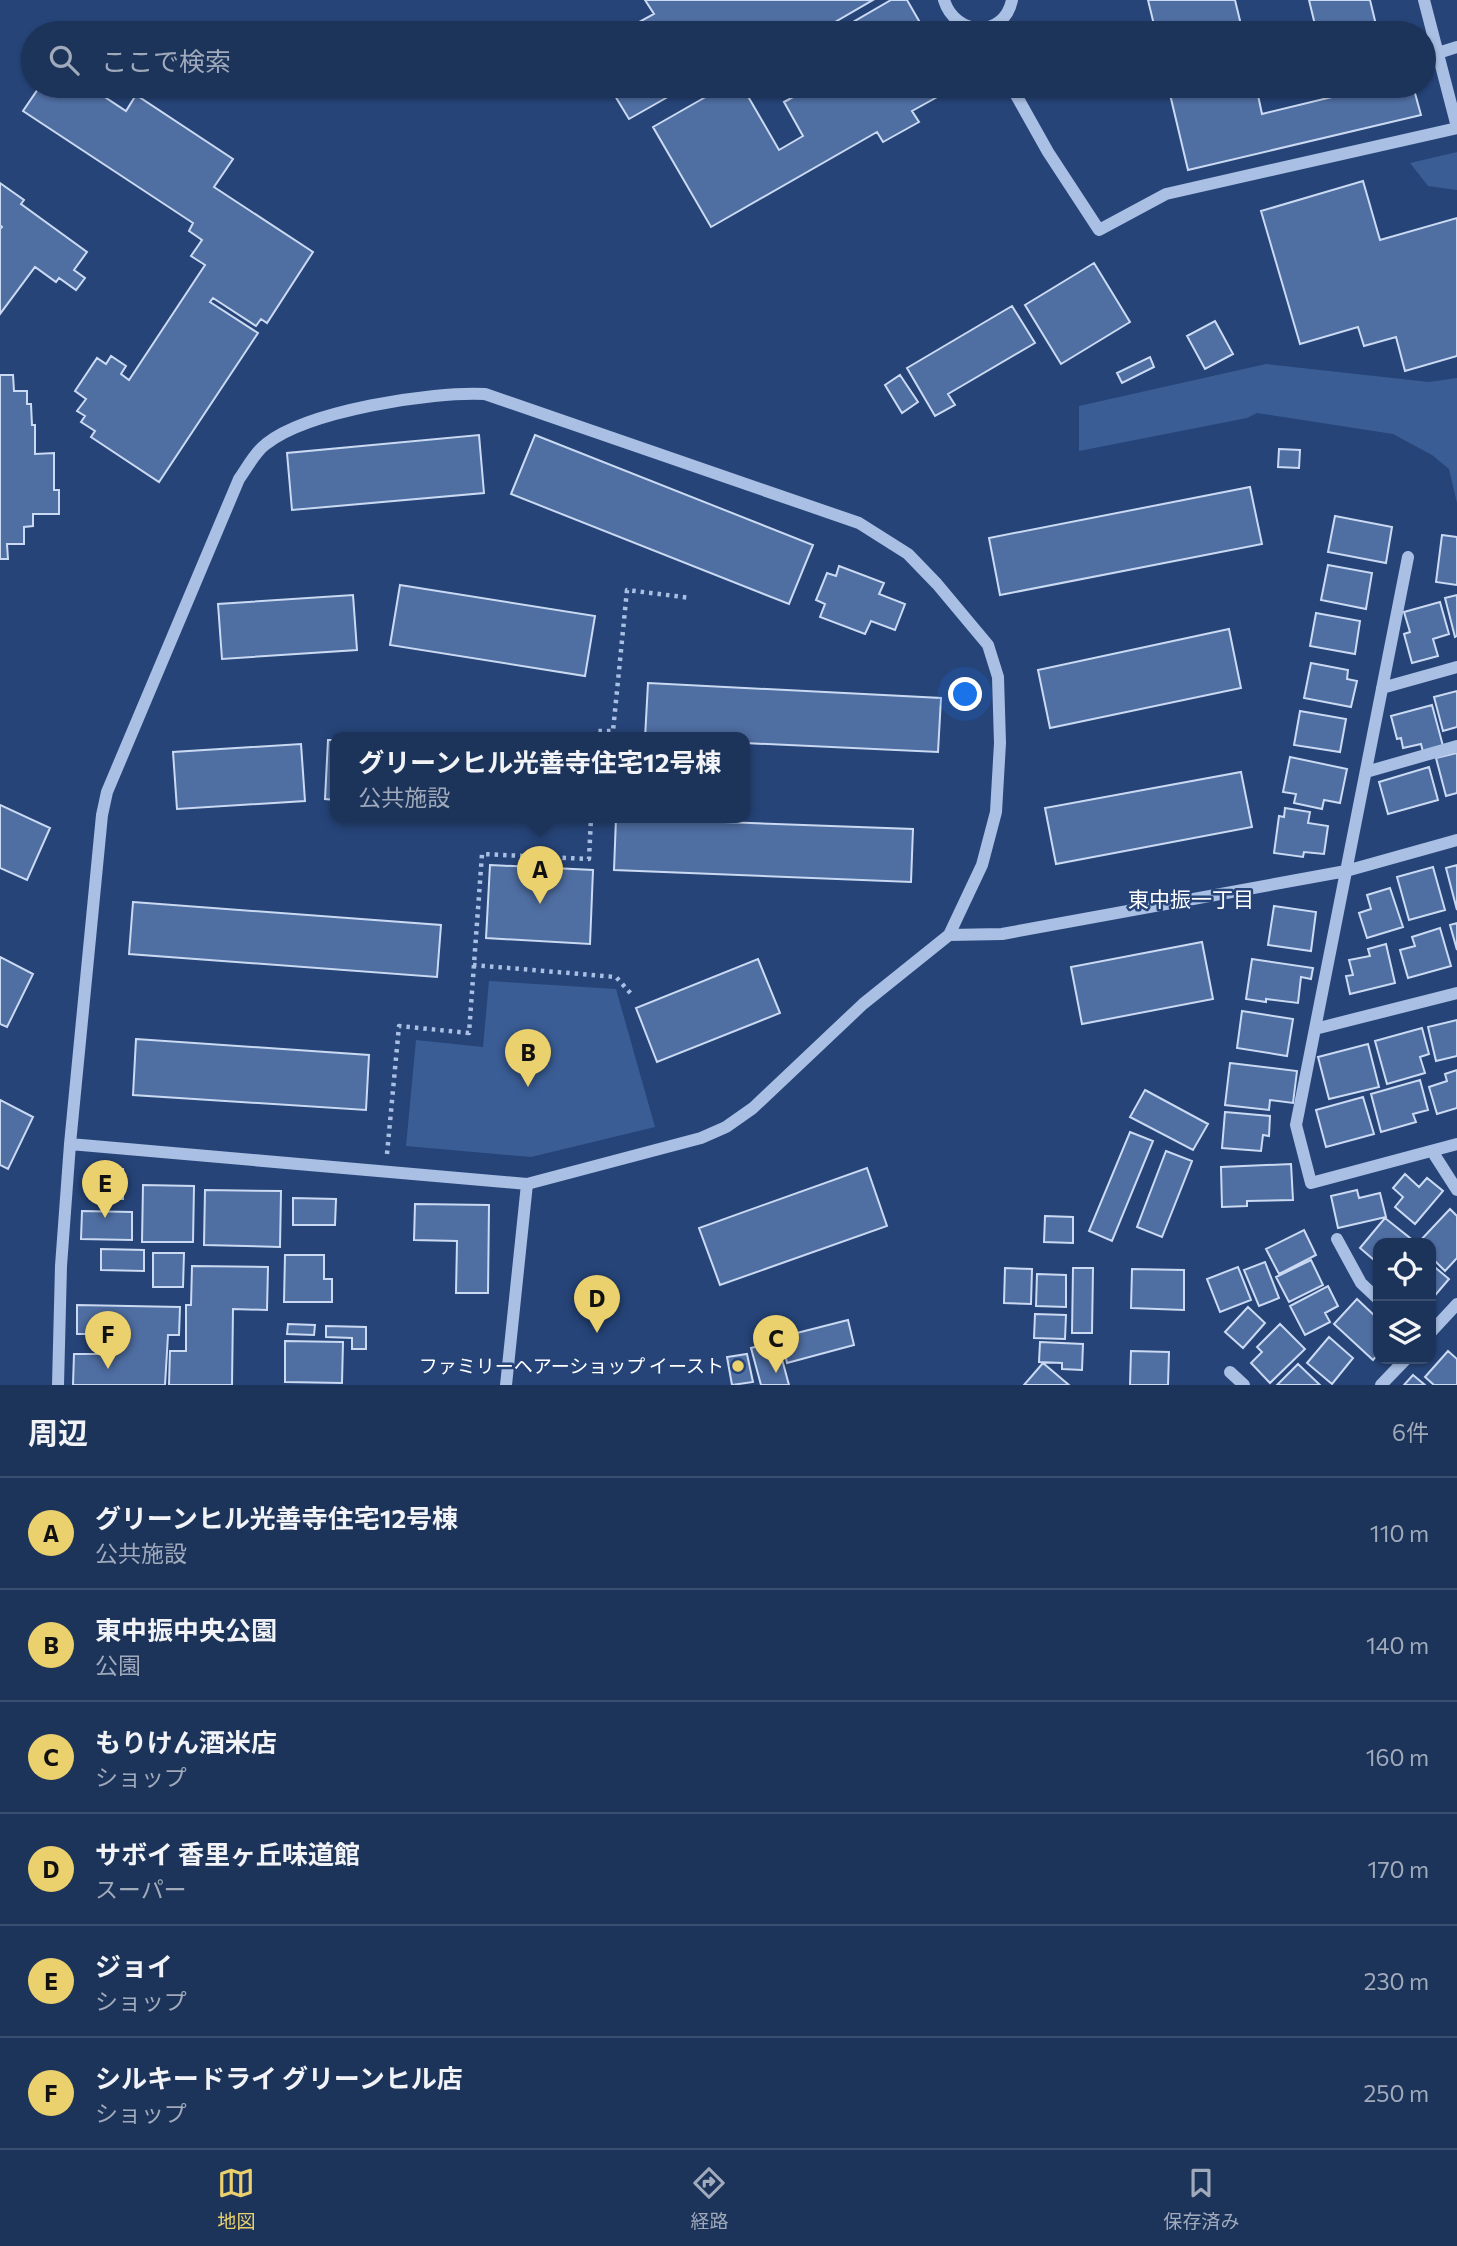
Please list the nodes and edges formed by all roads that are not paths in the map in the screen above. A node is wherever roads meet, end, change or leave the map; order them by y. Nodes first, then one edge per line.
1 (944, 0) edge
2 (1012, 0) edge
3 (1424, 0) edge
4 (957, 21) edge
5 (1000, 21) edge
6 (1430, 21) edge
7 (1436, 45) edge
8 (1457, 47) edge
9 (1438, 53) junction
10 (1018, 98) edge
11 (1457, 128) edge
12 (1408, 556) dead end
13 (1457, 667) edge
14 (1382, 688) junction
15 (1457, 746) edge
16 (1366, 772) junction
17 (1457, 840) edge
18 (1346, 871) junction
19 (949, 936) junction
20 (1457, 993) edge
21 (1315, 1029) junction
22 (70, 1144) junction
23 (1457, 1144) edge
24 (1432, 1151) junction
25 (527, 1184) junction
26 (1457, 1190) edge
27 (1337, 1239) dead end
28 (1373, 1294) edge
29 (1457, 1304) edge
30 (1436, 1327) edge
31 (1401, 1364) edge
32 (1230, 1372) dead end
33 (58, 1385) edge
34 (506, 1385) edge
35 (1244, 1385) edge
36 (1381, 1385) edge

1 - 4 street
2 - 5 street
3 - 6 street
7 - 9 street
8 - 9 street
9 - 11 street
10 - 11 street
12 - 14 street
13 - 14 street
14 - 16 street
15 - 16 street
16 - 18 street
17 - 18 street
18 - 19 street
18 - 21 street
19 - 22 street
19 - 25 street
20 - 21 street
21 - 24 street
22 - 25 street
22 - 33 street
23 - 24 street
24 - 26 street
25 - 34 street
27 - 28 street
29 - 30 street
31 - 36 street
32 - 35 street

